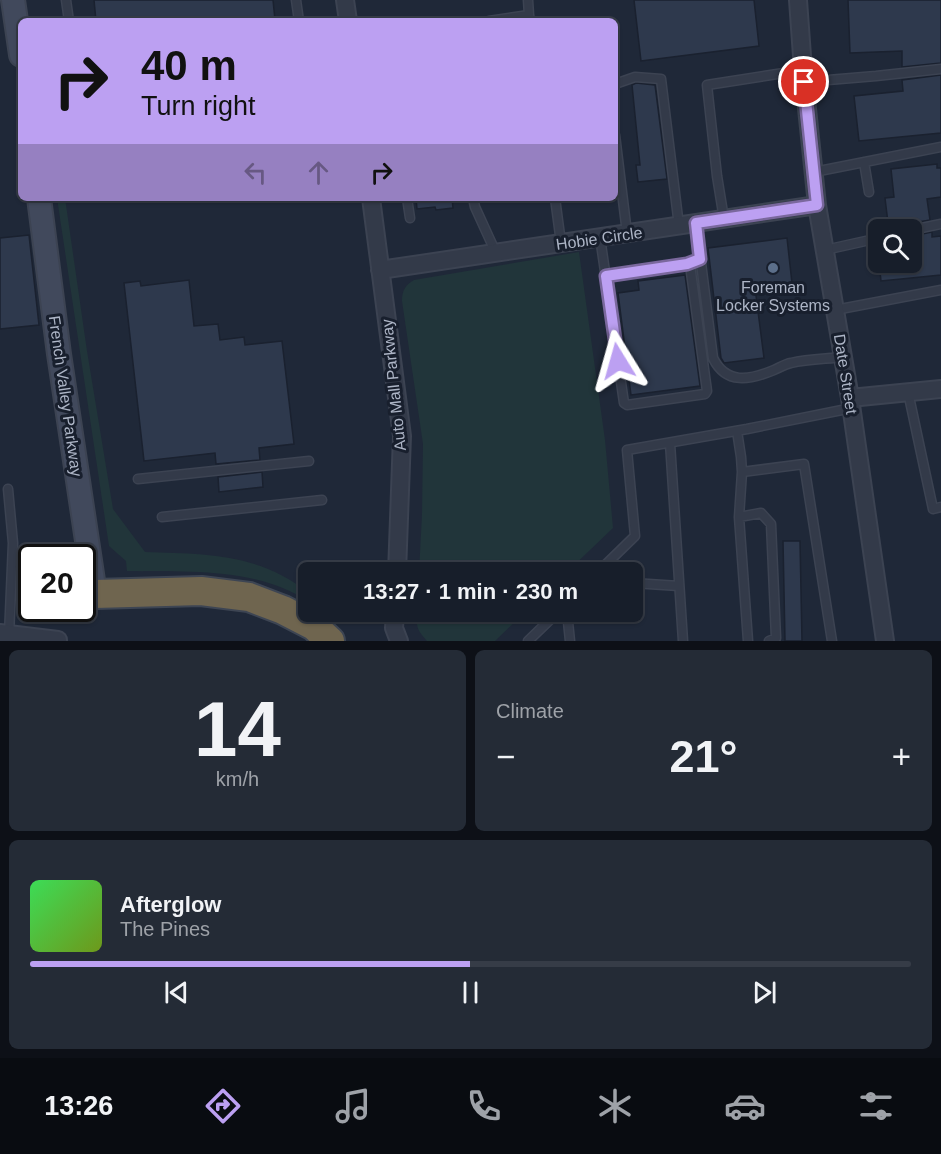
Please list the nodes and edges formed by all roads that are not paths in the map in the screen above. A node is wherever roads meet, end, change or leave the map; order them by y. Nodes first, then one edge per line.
1 (13, 0) edge
2 (66, 0) edge
3 (296, 0) edge
4 (345, 0) edge
5 (528, 0) edge
6 (798, 0) edge
7 (69, 18) edge
8 (299, 18) edge
9 (348, 18) edge
10 (529, 18) edge
11 (18, 34) edge
12 (941, 69) edge
13 (803, 76) junction
14 (618, 83) edge
15 (941, 147) edge
16 (618, 160) edge
17 (864, 162) junction
18 (814, 172) junction
19 (869, 192) dead end
20 (39, 201) edge
21 (371, 201) edge
22 (407, 201) edge
23 (474, 201) edge
24 (555, 201) edge
25 (817, 205) junction
26 (410, 218) dead end
27 (724, 219) junction
28 (688, 224) junction
29 (941, 224) edge
30 (922, 228) edge
31 (627, 233) junction
32 (600, 237) junction
33 (868, 240) edge
34 (561, 243) junction
35 (825, 250) junction
36 (495, 253) junction
37 (700, 259) junction
38 (687, 264) junction
39 (380, 270) junction
40 (606, 276) junction
41 (941, 290) edge
42 (835, 310) junction
43 (843, 357) junction
44 (941, 389) edge
45 (908, 392) junction
46 (851, 403) junction
47 (737, 431) junction
48 (670, 442) junction
49 (309, 461) dead end
50 (742, 472) junction
51 (138, 479) dead end
52 (8, 489) dead end
53 (322, 500) dead end
54 (941, 507) edge
55 (740, 517) junction
56 (162, 518) dead end
57 (87, 544) edge
58 (397, 562) edge
59 (608, 562) edge
60 (643, 584) edge
61 (679, 586) junction
62 (96, 594) edge
63 (394, 622) edge
64 (548, 622) edge
65 (568, 622) edge
66 (5, 634) edge
67 (58, 640) edge
68 (330, 641) edge
69 (399, 641) edge
70 (528, 641) edge
71 (570, 641) edge
72 (683, 641) edge
73 (748, 641) edge
74 (770, 641) edge
75 (832, 641) edge
76 (885, 641) edge

1 - 11 main road
2 - 7 lane
3 - 8 lane
4 - 9 street
5 - 10 lane
6 - 13 street, Date Street
12 - 13 lane
13 - 18 street, Date Street
13 - 27 lane
14 - 28 lane
15 - 17 lane
16 - 31 lane
17 - 18 lane
17 - 19 lane
18 - 25 street, Date Street
20 - 57 main road, French Valley Parkway
21 - 39 street, Auto Mall Parkway
22 - 26 lane
23 - 36 lane
24 - 34 lane
25 - 27 street, Hobie Circle
25 - 35 street, Date Street
27 - 28 street, Hobie Circle
28 - 31 street, Hobie Circle
28 - 37 lane
29 - 30 lane
31 - 32 street, Hobie Circle
32 - 34 street, Hobie Circle
32 - 40 lane
33 - 35 lane
34 - 36 street, Hobie Circle
35 - 42 street, Date Street
36 - 39 street, Hobie Circle
37 - 38 lane
37 - 43 lane
38 - 40 lane
38 - 40 lane
39 - 58 street, Auto Mall Parkway
41 - 42 lane
42 - 43 street, Date Street
43 - 46 street, Date Street
44 - 45 street
45 - 46 street
45 - 54 lane
46 - 47 lane
46 - 76 street, Date Street
47 - 48 lane
47 - 50 lane
48 - 59 lane
48 - 61 lane
49 - 51 lane
50 - 55 lane
50 - 75 lane
52 - 66 lane
53 - 56 lane
55 - 73 lane
55 - 74 lane
60 - 61 lane
61 - 72 lane
62 - 68 highway
63 - 69 street
64 - 70 lane
65 - 71 lane
66 - 67 street

